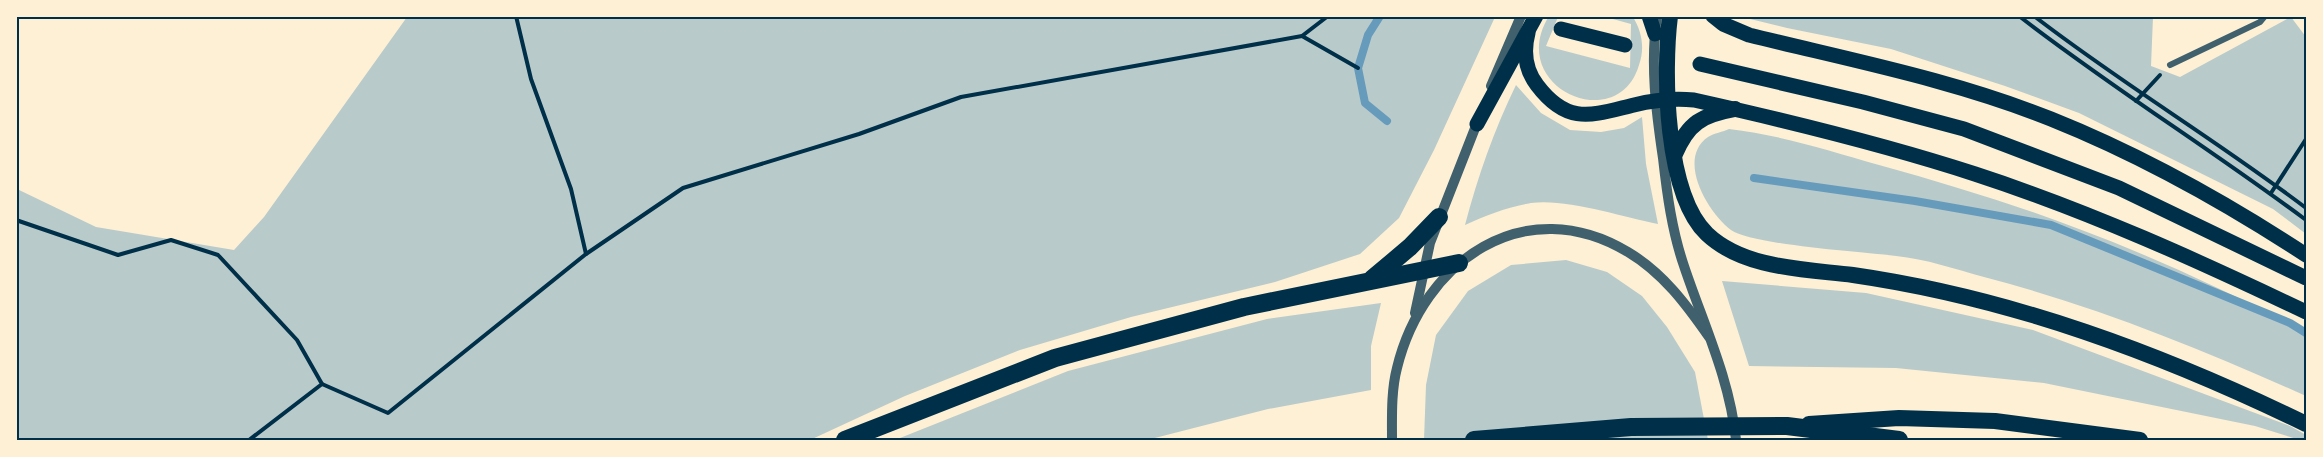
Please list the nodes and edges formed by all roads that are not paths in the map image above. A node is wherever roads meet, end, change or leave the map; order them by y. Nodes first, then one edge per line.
1 (1521, 16) edge
2 (1536, 16) edge
3 (1649, 16) edge
4 (1657, 16) edge
5 (1670, 16) edge
6 (1713, 16) edge
7 (2265, 16) edge
8 (1561, 29) dead end
9 (1528, 33) junction
10 (1655, 34) junction
11 (1625, 45) dead end
12 (1700, 64) dead end
13 (2170, 65) road end
14 (1662, 100) junction
15 (1735, 109) junction
16 (1477, 124) junction
17 (1674, 155) junction
18 (1439, 217) junction
19 (2230, 240) junction
20 (2307, 255) edge
21 (1459, 263) junction
22 (1424, 270) junction
23 (2307, 278) edge
24 (1367, 282) junction
25 (2307, 288) edge
26 (2307, 312) edge
27 (1413, 322) junction
28 (1710, 337) junction
29 (2307, 424) edge
30 (1786, 426) junction
31 (845, 441) edge
32 (1392, 441) edge
33 (1474, 441) edge
34 (1736, 441) edge
35 (1899, 441) edge
36 (2140, 441) edge

1 - 16 street
2 - 9 main road
3 - 10 main road
4 - 10 street
5 - 14 highway
6 - 20 main road
7 - 13 street
8 - 11 main road
9 - 14 main road
9 - 16 main road
10 - 14 street
12 - 19 main road
14 - 15 main road
14 - 17 highway
14 - 28 street
15 - 17 highway
15 - 26 main road
16 - 18 street
17 - 29 highway
18 - 22 street
18 - 24 highway
19 - 23 main road
19 - 25 main road
21 - 22 highway
21 - 27 street
21 - 28 street
22 - 24 highway
22 - 27 street
24 - 31 highway
27 - 32 street
28 - 34 street
30 - 33 highway
30 - 35 highway
30 - 36 highway

